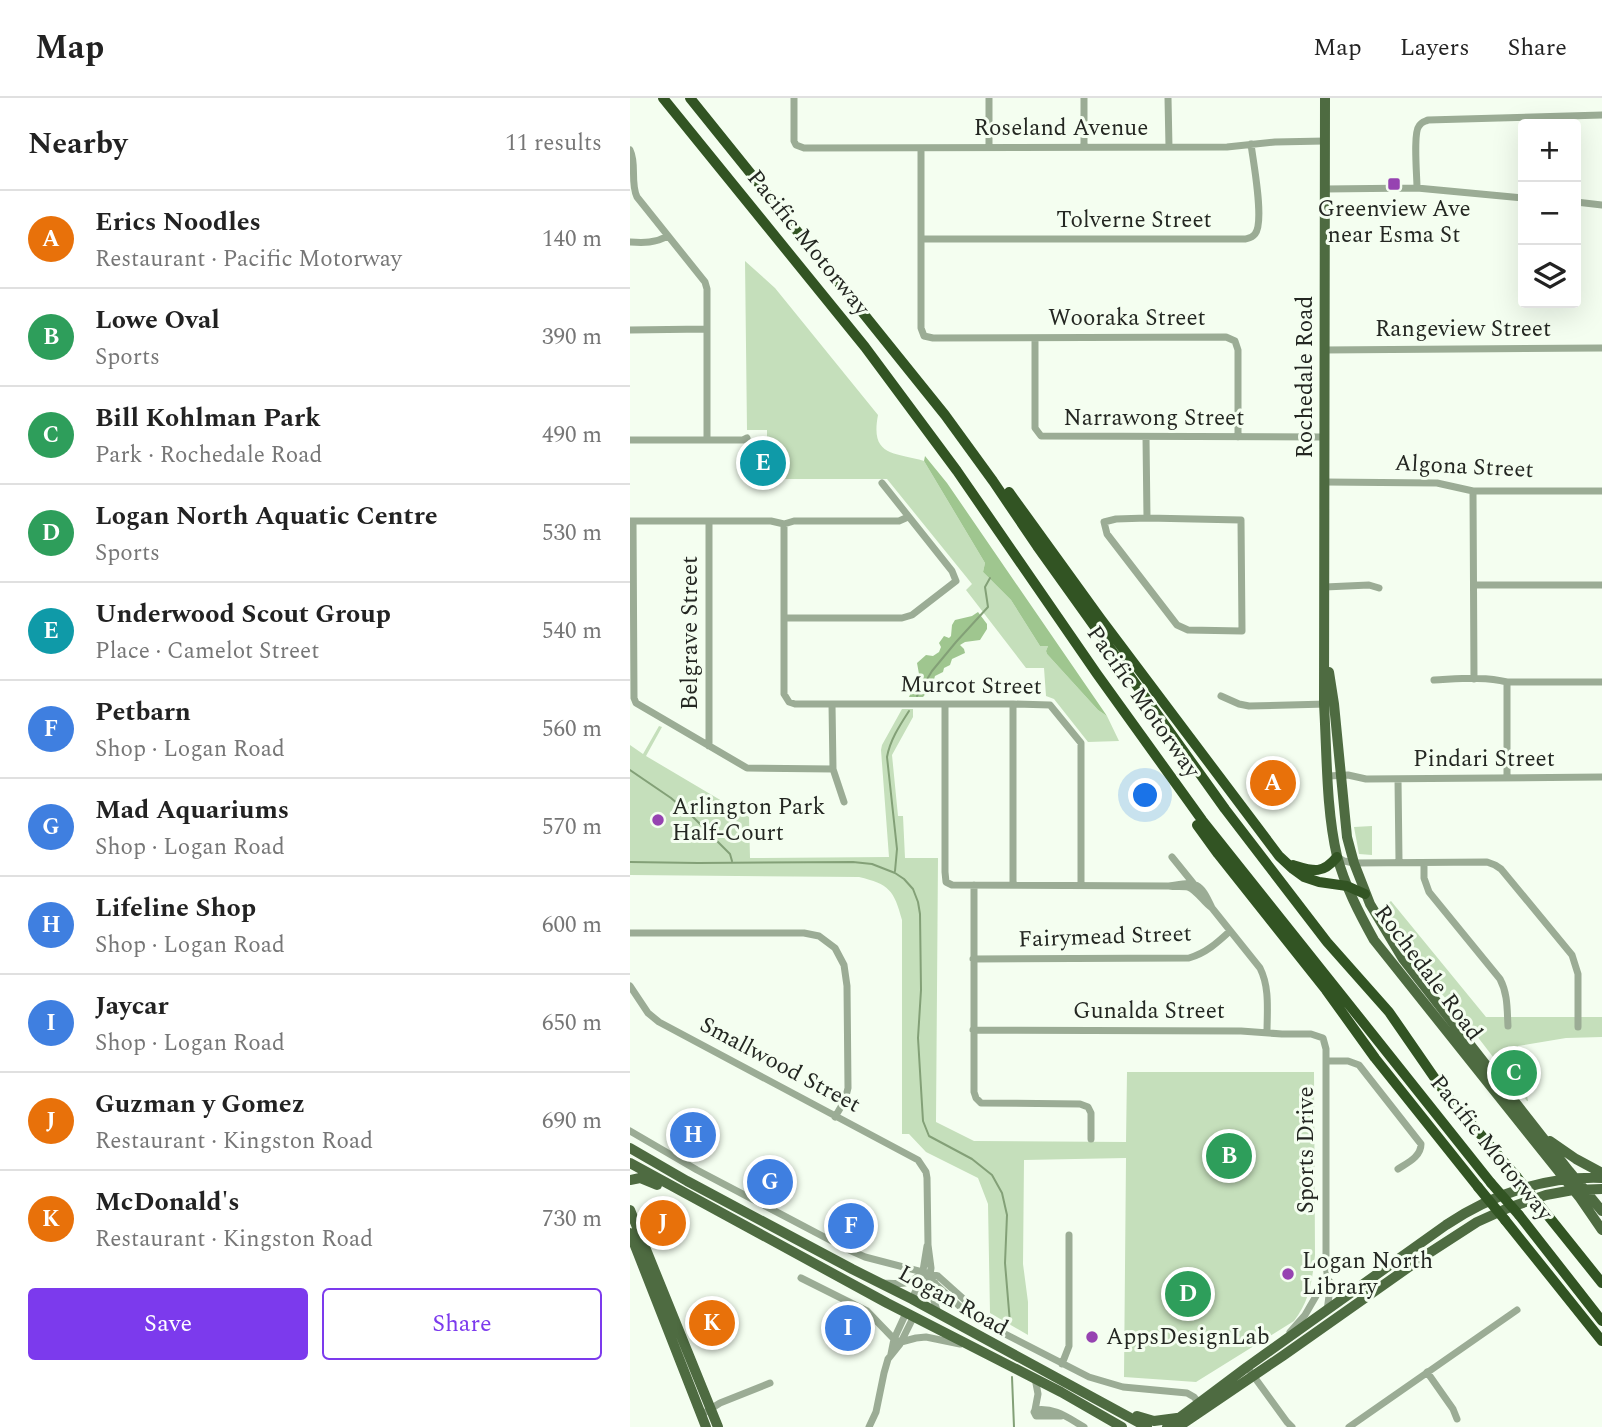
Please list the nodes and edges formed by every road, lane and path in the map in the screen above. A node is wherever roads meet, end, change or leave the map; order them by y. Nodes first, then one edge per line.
1 (663, 98) edge
2 (690, 98) edge
3 (793, 98) edge
4 (989, 98) edge
5 (1084, 98) edge
6 (1168, 98) edge
7 (1325, 98) edge
8 (1602, 115) edge
9 (1325, 141) junction
10 (1251, 144) junction
11 (1084, 147) junction
12 (1169, 147) junction
13 (921, 148) junction
14 (989, 148) junction
15 (631, 150) edge
16 (1418, 188) junction
17 (1325, 189) junction
18 (1518, 198) edge
19 (1581, 203) edge
20 (1602, 205) edge
21 (668, 236) junction
22 (921, 239) junction
23 (630, 243) edge
24 (706, 329) junction
25 (630, 330) edge
26 (1035, 338) junction
27 (1602, 348) edge
28 (1324, 350) junction
29 (945, 415) junction
30 (1146, 437) junction
31 (1238, 437) junction
32 (1324, 437) junction
33 (747, 438) dead end
34 (630, 440) edge
35 (708, 440) junction
36 (1325, 482) junction
37 (882, 483) dead end
38 (1473, 491) junction
39 (1602, 491) edge
40 (908, 517) junction
41 (1147, 518) junction
42 (632, 521) edge
43 (709, 521) junction
44 (783, 524) junction
45 (1474, 585) junction
46 (1602, 585) edge
47 (1325, 587) junction
48 (1379, 587) dead end
49 (785, 618) junction
50 (1097, 674) junction
51 (1474, 679) junction
52 (1434, 680) dead end
53 (1507, 682) junction
54 (1602, 682) edge
55 (1221, 696) dead end
56 (832, 704) junction
57 (945, 704) junction
58 (1013, 704) junction
59 (1329, 704) junction
60 (709, 746) junction
61 (833, 769) junction
62 (1340, 775) junction
63 (1328, 776) junction
64 (1602, 777) edge
65 (1507, 778) junction
66 (1366, 779) junction
67 (1398, 779) junction
68 (1342, 793) junction
69 (844, 802) dead end
70 (1172, 857) dead end
71 (1338, 857) junction
72 (1399, 862) junction
73 (1286, 863) junction
74 (1353, 863) junction
75 (1424, 863) junction
76 (1183, 870) junction
77 (1181, 884) junction
78 (974, 885) junction
79 (1013, 885) junction
80 (1082, 885) junction
81 (1169, 886) junction
82 (1192, 886) junction
83 (1347, 886) junction
84 (1365, 894) junction
85 (1230, 931) junction
86 (630, 933) edge
87 (974, 959) junction
88 (630, 986) edge
89 (1507, 1026) dead end
90 (1578, 1027) dead end
91 (973, 1030) junction
92 (1267, 1034) junction
93 (1323, 1038) joint
94 (1326, 1061) junction
95 (835, 1117) junction
96 (630, 1132) edge
97 (1541, 1135) junction
98 (1091, 1139) dead end
99 (631, 1149) edge
100 (1547, 1157) junction
101 (630, 1163) edge
102 (1398, 1170) dead end
103 (1602, 1175) edge
104 (1570, 1179) junction
105 (630, 1180) edge
106 (1523, 1188) junction
107 (1584, 1188) junction
108 (678, 1189) junction
109 (1602, 1189) edge
110 (1573, 1190) junction
111 (630, 1210) edge
112 (1602, 1211) edge
113 (1602, 1230) edge
114 (630, 1233) edge
115 (1069, 1235) dead end
116 (1325, 1262) junction
117 (1328, 1275) junction
118 (930, 1276) junction
119 (801, 1278) dead end
120 (880, 1283) junction
121 (1602, 1283) edge
122 (1323, 1284) junction
123 (1357, 1289) junction
124 (916, 1301) junction
125 (1517, 1310) dead end
126 (938, 1313) junction
127 (910, 1315) junction
128 (1330, 1316) junction
129 (1602, 1321) edge
130 (897, 1340) junction
131 (1602, 1341) edge
132 (971, 1346) junction
133 (1275, 1347) junction
134 (1264, 1355) junction
135 (1284, 1355) junction
136 (1062, 1364) junction
137 (1250, 1371) junction
138 (1427, 1372) junction
139 (1035, 1378) junction
140 (770, 1383) dead end
141 (1202, 1406) junction
142 (1110, 1407) junction
143 (711, 1409) junction
144 (701, 1415) junction
145 (1194, 1417) junction
146 (1457, 1419) dead end
147 (1178, 1422) edge
148 (1121, 1426) edge
149 (706, 1427) edge
150 (718, 1427) edge
151 (870, 1427) edge
152 (1084, 1427) edge
153 (1147, 1427) edge
154 (1167, 1427) edge
155 (1186, 1427) edge
156 (1292, 1427) edge
157 (1349, 1427) edge

1 - 50 highway, Pacific Motorway
2 - 29 highway, Pacific Motorway
3 - 13 street, Roseland Avenue
4 - 14 street
5 - 11 street
6 - 12 street
7 - 9 main road, Rochedale Road
8 - 16 street
9 - 10 street, Roseland Avenue
9 - 17 main road, Rochedale Road
10 - 12 street, Roseland Avenue
10 - 22 street, Tolverne Street
11 - 12 street, Roseland Avenue
11 - 14 street, Roseland Avenue
13 - 14 street, Roseland Avenue
13 - 22 street
15 - 21 street
16 - 17 street
16 - 18 street
17 - 28 main road, Rochedale Road
19 - 20 street
21 - 23 street
21 - 24 street
22 - 26 street, Wooraka Street
24 - 25 street
24 - 35 street
26 - 30 street, Narrawong Street
26 - 31 street, Wooraka Street
27 - 28 street, Rangeview Street
28 - 32 main road, Rochedale Road
29 - 73 highway
29 - 121 highway, Pacific Motorway, bridge
30 - 31 street, Narrawong Street
30 - 41 street
31 - 32 street, Narrawong Street
32 - 36 main road, Rochedale Road
33 - 35 street
34 - 35 street
36 - 38 street, Algona Street
36 - 47 main road, Rochedale Road
37 - 40 street
38 - 39 street, Algona Street
38 - 45 street
40 - 44 street
40 - 49 street
41 - 41 street
42 - 43 street
42 - 60 street
43 - 44 street
43 - 60 street, Belgrave Street
44 - 49 street
45 - 46 street
45 - 51 street
47 - 48 street
47 - 59 main road, Rochedale Road
49 - 56 street, Murcot Street
50 - 129 highway, Pacific Motorway, bridge
50 - 131 highway, bridge
51 - 52 street
51 - 53 street
53 - 54 street
53 - 65 street
55 - 59 street
56 - 57 street, Murcot Street
56 - 61 street
57 - 58 street, Murcot Street
57 - 78 street
58 - 79 street
58 - 80 street, Murcot Street
59 - 62 main road, Rochedale Road
59 - 63 main road, Rochedale Road
60 - 61 street
61 - 69 street
62 - 63 street, Pindari Street
62 - 66 street, Pindari Street
62 - 68 main road, Rochedale Road
63 - 71 main road, Rochedale Road
64 - 65 street, Pindari Street
65 - 67 street, Pindari Street
66 - 67 street, Pindari Street
66 - 68 street
67 - 72 street
68 - 74 main road, Rochedale Road
70 - 76 street
71 - 73 highway
71 - 74 street
71 - 83 main road, Rochedale Road
72 - 74 street
72 - 75 street
73 - 83 highway
74 - 84 main road, Rochedale Road
75 - 89 street
75 - 90 street
76 - 77 street
76 - 82 street
77 - 81 street
77 - 82 street
78 - 79 street
78 - 87 street
79 - 80 street
80 - 81 street
81 - 82 street
82 - 85 street
83 - 84 highway
83 - 100 main road, Rochedale Road
84 - 97 main road, Rochedale Road
85 - 87 street, Fairymead Street
85 - 92 street
86 - 95 street
87 - 91 street
88 - 95 street, Smallwood Street
91 - 92 street, Gunalda Street
91 - 98 street
92 - 93 street, Gunalda Street
93 - 94 street, Sports Drive
94 - 102 street
94 - 116 street, Sports Drive
95 - 118 street, Smallwood Street
96 - 118 street, Logan Road
97 - 103 main road
97 - 104 main road, Rochedale Road
99 - 120 main road, Logan Road
100 - 104 main road, Rochedale Road
100 - 106 main road
101 - 108 main road, Logan Road
103 - 104 main road
104 - 106 main road
104 - 107 main road, Rochedale Road
104 - 110 main road, Rochedale Road
105 - 108 main road
106 - 123 main road
107 - 109 main road
107 - 110 main road
107 - 112 main road, Rochedale Road
108 - 127 main road, Logan Road
110 - 113 main road, Rochedale Road
110 - 128 main road
111 - 143 main road
114 - 144 main road
115 - 136 street
116 - 117 street, Sports Drive
116 - 122 street, Sports Drive
117 - 123 street
117 - 128 street, Sports Drive
118 - 120 street
118 - 124 street
118 - 126 street
118 - 136 street, Logan Road
119 - 130 street
120 - 124 main road, Logan Road
122 - 128 street, Sports Drive
122 - 133 street, Sports Drive
123 - 128 main road
124 - 126 main road, Logan Road
124 - 127 main road
125 - 138 street
126 - 142 main road, Logan Road
127 - 130 street
127 - 132 main road, Logan Road
128 - 133 main road
128 - 135 main road
130 - 132 street
130 - 151 street
132 - 139 main road, Logan Road
133 - 134 main road
134 - 135 main road
134 - 137 main road
135 - 137 main road
136 - 141 street, Logan Road
137 - 141 main road
137 - 156 street
138 - 146 street
138 - 157 street
139 - 148 main road, Logan Road
139 - 152 street
140 - 143 street
141 - 145 main road
141 - 147 main road
142 - 147 main road
142 - 153 main road, Logan Road
143 - 144 street
143 - 150 main road
144 - 149 main road
145 - 147 main road
145 - 155 main road
147 - 154 main road

